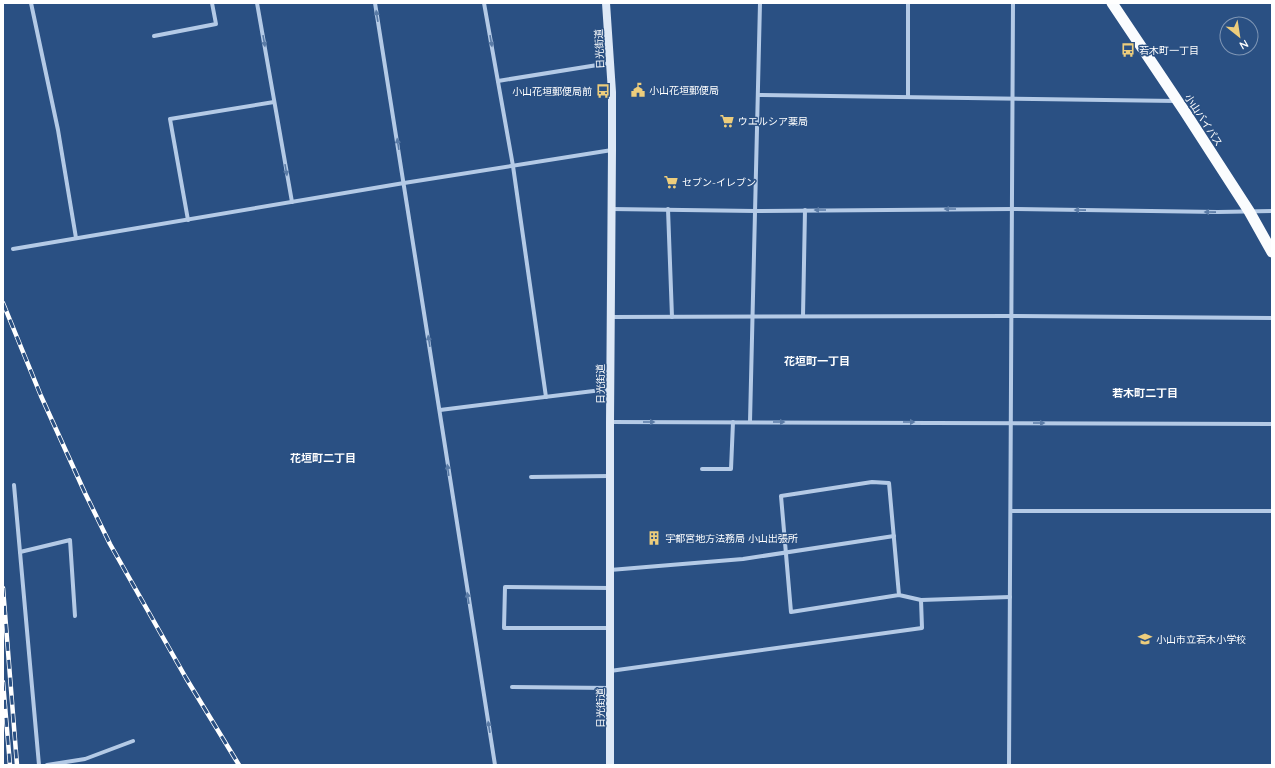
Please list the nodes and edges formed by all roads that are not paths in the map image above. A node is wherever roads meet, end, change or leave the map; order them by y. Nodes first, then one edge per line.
1 (31, 3) edge
2 (212, 3) edge
3 (257, 3) edge
4 (375, 3) edge
5 (484, 3) edge
6 (606, 3) edge
7 (760, 3) edge
8 (908, 3) edge
9 (1013, 3) edge
10 (1112, 3) edge
11 (154, 36) dead end
12 (610, 63) junction
13 (498, 81) junction
14 (758, 95) junction
15 (908, 97) junction
16 (1013, 99) junction
17 (1178, 101) junction
18 (274, 102) junction
19 (612, 150) junction
20 (513, 166) junction
21 (404, 183) junction
22 (292, 202) junction
23 (611, 208) junction
24 (668, 209) junction
25 (1013, 209) junction
26 (805, 210) junction
27 (754, 211) junction
28 (1249, 211) junction
29 (1272, 211) edge
30 (188, 220) junction
31 (76, 238) junction
32 (13, 249) dead end
33 (1272, 252) edge
34 (752, 316) junction
35 (803, 316) junction
36 (1012, 316) junction
37 (611, 317) junction
38 (672, 317) junction
39 (1272, 318) edge
40 (610, 389) junction
41 (546, 397) junction
42 (440, 410) junction
43 (610, 422) junction
44 (733, 422) junction
45 (750, 422) junction
46 (1010, 423) junction
47 (1272, 424) edge
48 (702, 470) dead end
49 (610, 476) junction
50 (532, 477) dead end
51 (14, 485) dead end
52 (1011, 511) junction
53 (1272, 512) edge
54 (894, 536) junction
55 (20, 552) junction
56 (786, 553) junction
57 (610, 570) junction
58 (610, 588) junction
59 (899, 595) junction
60 (1010, 597) junction
61 (921, 600) junction
62 (75, 616) dead end
63 (610, 628) junction
64 (610, 671) junction
65 (512, 687) dead end
66 (610, 688) junction
67 (133, 741) dead end
68 (39, 765) edge
69 (46, 765) edge
70 (495, 765) edge
71 (610, 765) edge
72 (1009, 765) edge

1 - 31 street
2 - 11 street
3 -> 18 street
21 -> 4 street
5 -> 13 street
6 - 12 main road, 日光街道
7 - 14 street
8 - 15 street
9 - 16 street
10 - 17 highway, 小山バイパス
12 - 13 street
12 - 19 main road, 日光街道
13 - 20 street
14 - 15 street
14 - 27 street
15 - 16 street
16 - 17 street
16 - 25 street
17 - 28 highway, 小山バイパス
18 -> 22 street
18 - 30 street
19 - 20 street
19 - 23 main road, 日光街道
20 - 21 street
20 - 41 street
21 - 22 street
42 -> 21 street
22 - 30 street
23 - 24 street
23 - 37 main road, 日光街道
24 - 27 street
24 - 38 street
25 -> 26 street
28 -> 25 street
25 - 36 street
26 - 27 street
26 - 35 street
27 - 34 street
28 - 29 street
28 - 33 highway, 小山バイパス
30 - 31 street
31 - 32 street
34 - 35 street
34 - 38 street
34 - 45 street
35 - 36 street
36 - 39 street
36 - 46 street
37 - 38 street
37 - 40 main road, 日光街道
40 - 41 street
40 - 43 main road, 日光街道
41 - 42 street
70 -> 42 street
43 -> 44 street
43 - 49 main road, 日光街道
44 - 45 street
44 - 48 street
45 -> 46 street
46 -> 47 street
46 - 52 street
49 - 50 street
49 - 57 main road, 日光街道
51 - 55 street
52 - 53 street
52 - 60 street
54 - 56 street
54 - 56 street
54 - 59 street
55 - 62 street
55 - 68 street
56 - 57 street
56 - 59 street
57 - 58 main road, 日光街道
58 - 63 main road, 日光街道
58 - 63 street
59 - 61 street
60 - 61 street
60 - 72 street
61 - 64 street
63 - 64 main road, 日光街道
64 - 66 main road, 日光街道
65 - 66 street
66 - 71 main road, 日光街道
67 - 69 street

